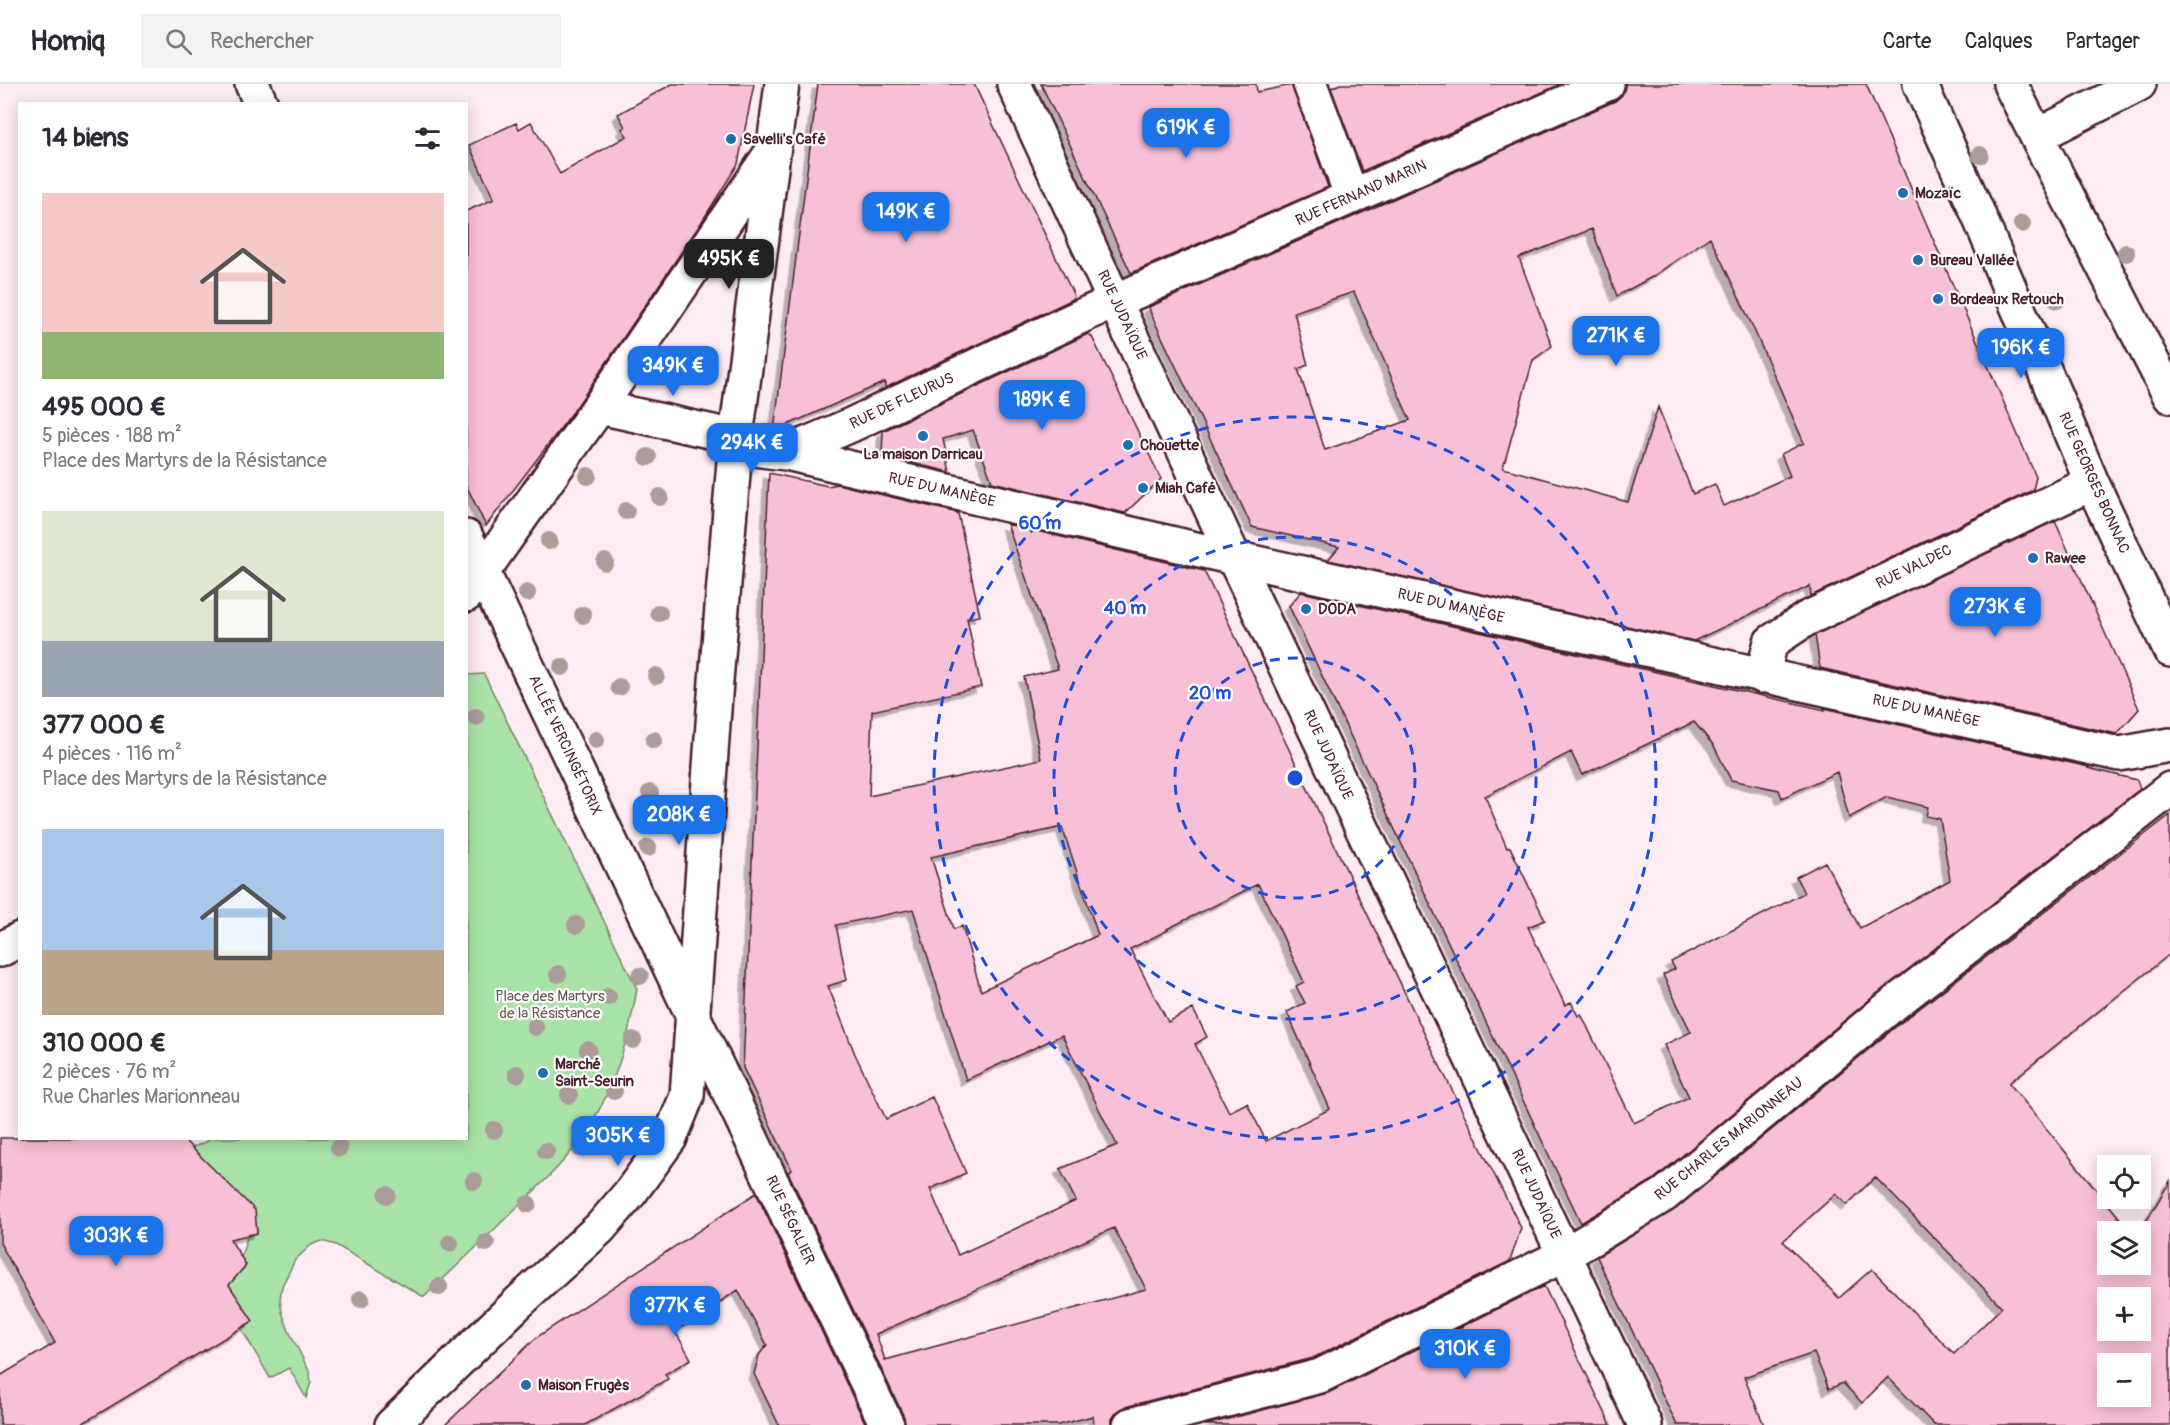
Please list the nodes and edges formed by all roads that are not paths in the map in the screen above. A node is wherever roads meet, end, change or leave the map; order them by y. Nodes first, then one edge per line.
1 (252, 84) edge
2 (782, 84) edge
3 (1014, 84) edge
4 (1310, 84) edge
5 (1606, 84) edge
6 (1920, 84) edge
7 (2010, 84) edge
8 (2139, 84) edge
9 (260, 102) edge
10 (2037, 136) junction
11 (773, 150) junction
12 (1352, 197) junction
13 (1116, 301) junction
14 (2170, 396) edge
15 (599, 407) junction
16 (736, 437) junction
17 (786, 453) junction
18 (2092, 483) junction
19 (468, 547) edge
20 (1234, 558) junction
21 (475, 584) edge
22 (2170, 650) edge
23 (1762, 676) junction
24 (2170, 745) edge
25 (2170, 789) edge
26 (18, 940) edge
27 (0, 950) edge
28 (692, 1015) junction
29 (1564, 1255) junction
30 (392, 1425) edge
31 (887, 1425) edge
32 (1130, 1425) edge
33 (1645, 1425) edge

1 - 9 street
2 - 11 street
3 - 13 street, RUE JUDAÏQUE
4 - 12 street
5 - 12 street, RUE FERNAND MARIN
6 - 18 street, RUE GEORGES BONNAC
7 - 10 street
8 - 10 street
10 - 14 street
11 - 15 street
11 - 16 street
12 - 13 street, RUE FERNAND MARIN
13 - 17 street, RUE DE FLEURUS
13 - 20 street, RUE JUDAÏQUE
15 - 16 street, RUE DU MANÈGE
15 - 21 street
16 - 17 street, RUE DU MANÈGE
16 - 28 street
17 - 20 street, RUE DU MANÈGE
18 - 22 street, RUE GEORGES BONNAC
18 - 23 street, RUE VALDEC
19 - 21 street, ALLÉE VERCINGÉTORIX
20 - 23 street, RUE DU MANÈGE
20 - 29 street, RUE JUDAÏQUE
21 - 28 street, ALLÉE VERCINGÉTORIX
23 - 24 street, RUE DU MANÈGE
25 - 29 street, RUE CHARLES MARIONNEAU
26 - 27 street
28 - 30 street
28 - 31 street, RUE SÉGALIER
29 - 32 street, RUE CHARLES MARIONNEAU
29 - 33 street, RUE JUDAÏQUE

